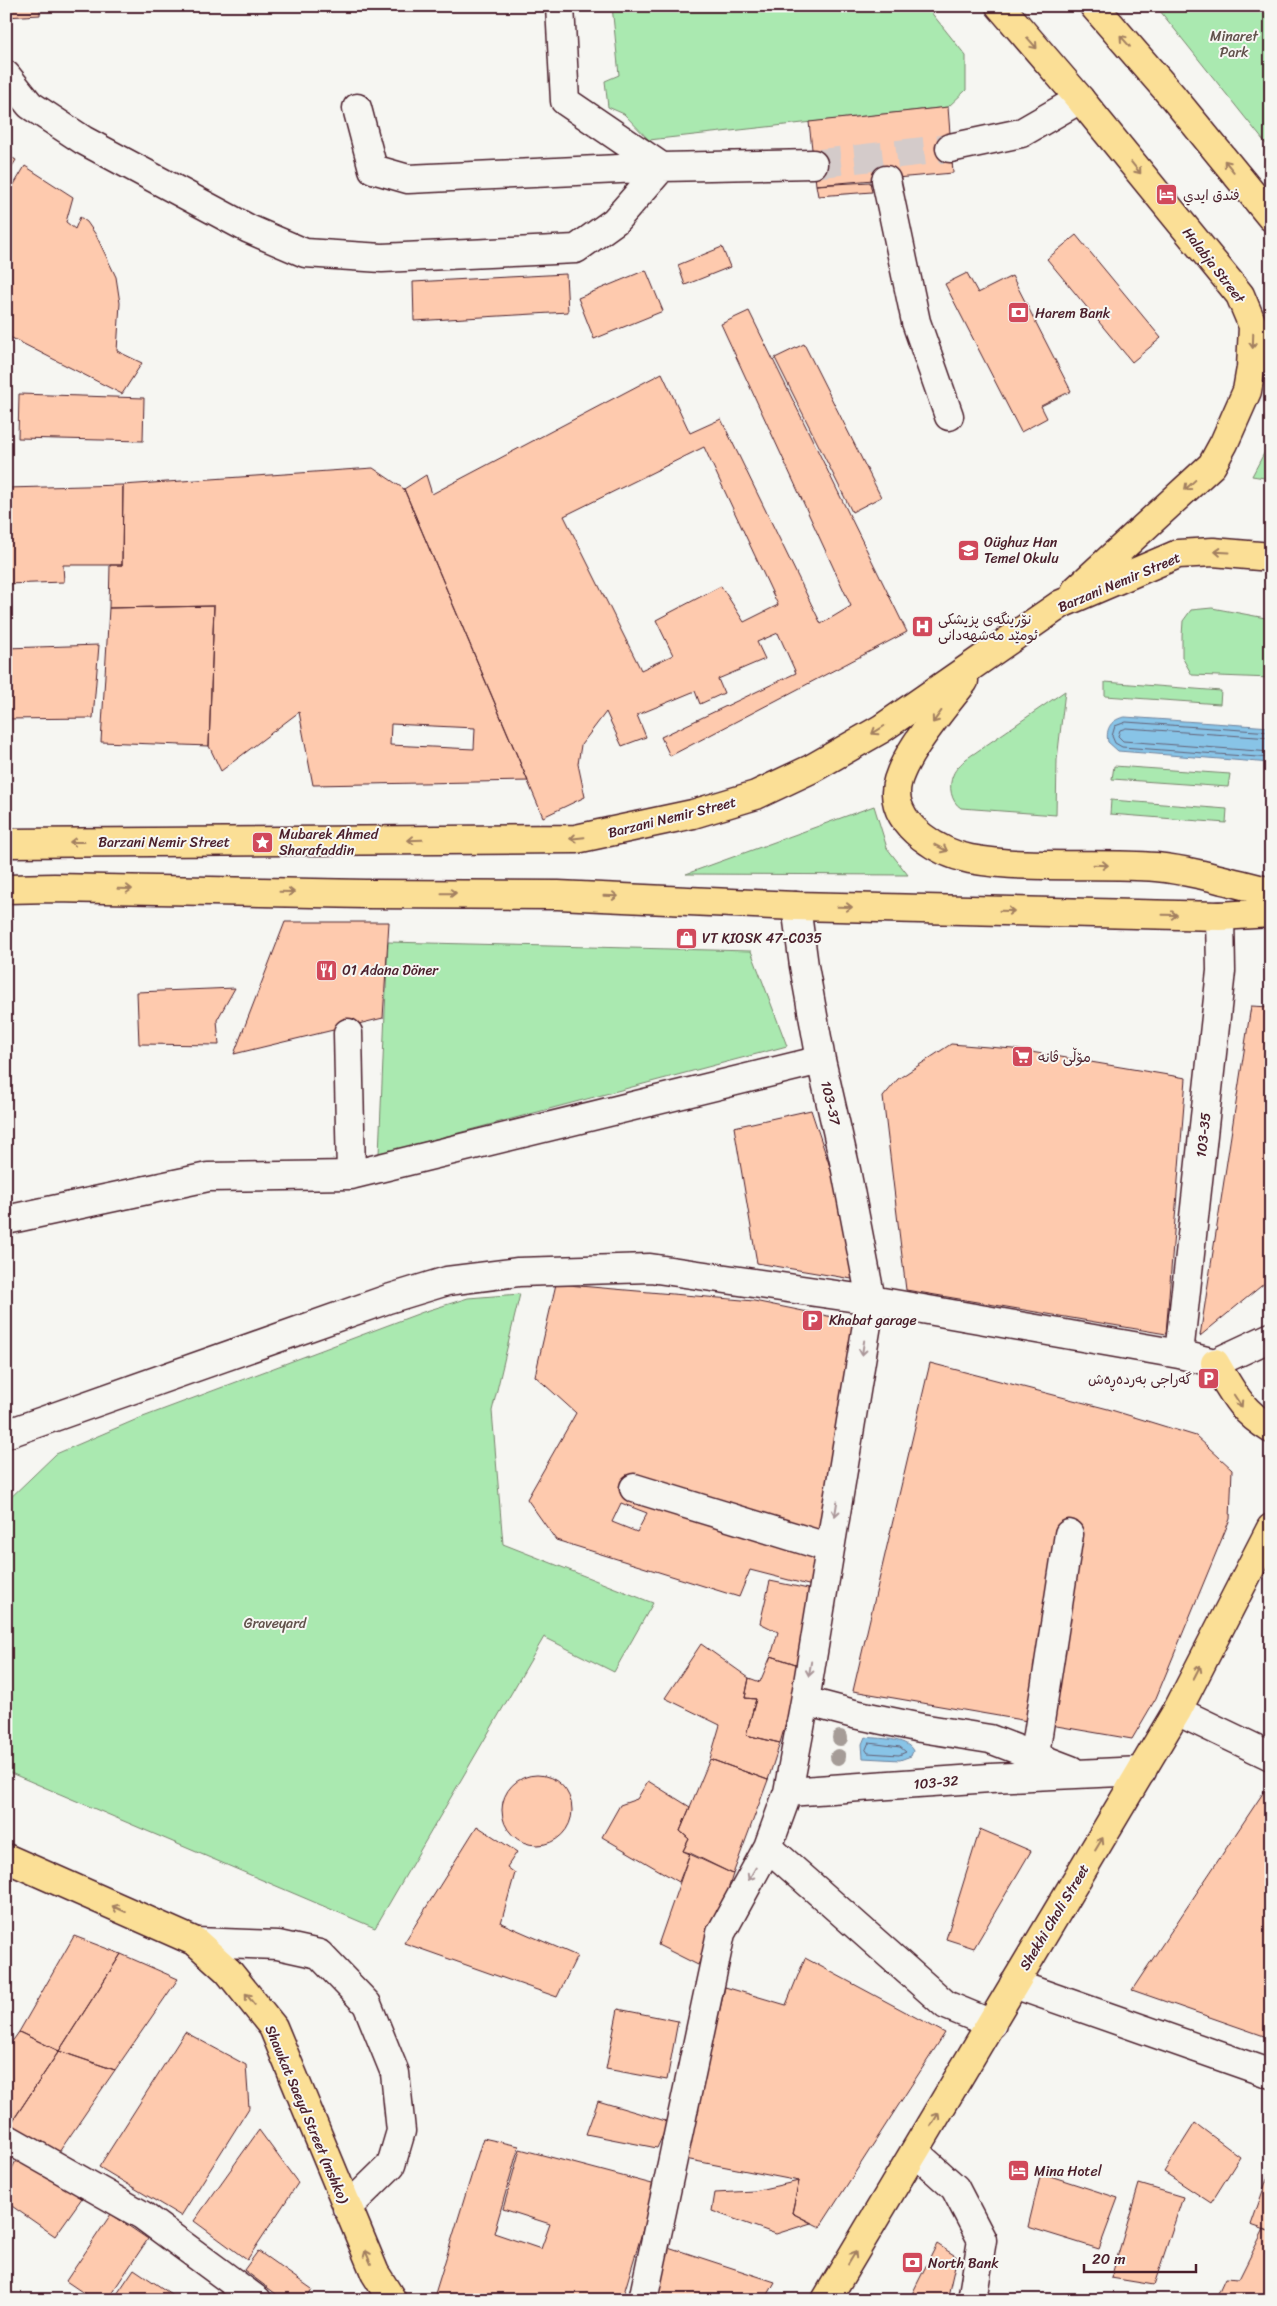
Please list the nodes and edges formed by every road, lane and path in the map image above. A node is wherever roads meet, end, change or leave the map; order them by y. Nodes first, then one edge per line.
1 (560, 6) edge
2 (1000, 6) edge
3 (1094, 6) edge
4 (6, 76) edge
5 (1080, 99) junction
6 (357, 108) dead end
7 (950, 148) tunnel mouth
8 (813, 164) tunnel mouth
9 (662, 167) junction
10 (886, 180) dead end
11 (1271, 217) edge
12 (949, 416) dead end
13 (1271, 557) edge
14 (1060, 604) junction
15 (976, 663) junction
16 (6, 843) edge
17 (6, 889) edge
18 (1271, 892) edge
19 (796, 906) junction
20 (1271, 913) edge
21 (1220, 916) junction
22 (348, 1033) dead end
23 (821, 1060) junction
24 (351, 1175) junction
25 (6, 1220) edge
26 (871, 1300) junction
27 (1271, 1337) edge
28 (1179, 1354) junction
29 (1215, 1363) junction
30 (1271, 1429) edge
31 (10, 1438) edge
32 (634, 1488) dead end
33 (1271, 1528) edge
34 (1069, 1534) dead end
35 (830, 1548) junction
36 (805, 1700) junction
37 (1177, 1711) junction
38 (1271, 1756) edge
39 (1033, 1766) junction
40 (1142, 1772) junction
41 (788, 1792) junction
42 (768, 1847) junction
43 (6, 1858) edge
44 (196, 1942) junction
45 (1014, 1984) junction
46 (992, 2024) junction
47 (1271, 2074) edge
48 (6, 2138) edge
49 (915, 2152) junction
50 (347, 2208) junction
51 (257, 2300) edge
52 (392, 2300) edge
53 (643, 2300) edge
54 (826, 2300) edge
55 (972, 2300) edge

1 - 9 street
2 -> 5 main road, Halabja Street
11 -> 3 main road
4 - 9 street
5 - 7 street
5 -> 14 main road, Halabja Street
6 - 9 street
8 - 9 street
10 - 12 street
13 -> 14 main road, Barzani Nemir Street
14 - 15 main road, Barzani Nemir Street
15 -> 16 main road, Barzani Nemir Street
15 -> 18 main road
17 -> 19 main road
19 -> 21 main road
19 - 23 street, 103-37
20 - 21 main road
21 - 28 street, 103-35
22 - 24 street
23 - 24 street
23 - 26 street, 103-37
24 - 25 street
26 - 28 street
26 - 31 street
26 -> 35 street
27 - 29 street
28 - 29 street
29 -> 30 main road
32 - 35 street
37 -> 33 main road, Shekhi Choli Street
34 - 39 street
35 -> 36 street
36 - 39 street, 103-32
36 - 41 street
37 - 38 street
37 - 40 main road, Shekhi Choli Street
39 - 40 street, 103-32
39 - 41 street, 103-32
45 -> 40 main road, Shekhi Choli Street
41 - 42 street
42 - 46 street
42 -> 53 street
44 -> 43 main road, Shawkat Saeyd Street (mshko)
50 -> 44 main road, Shawkat Saeyd Street (mshko)
44 - 50 street
45 - 46 main road, Shekhi Choli Street
45 - 47 street
49 -> 46 main road, Shekhi Choli Street
48 - 51 street
54 -> 49 main road, Shekhi Choli Street
49 - 55 street
52 -> 50 main road, Shawkat Saeyd Street (mshko)

